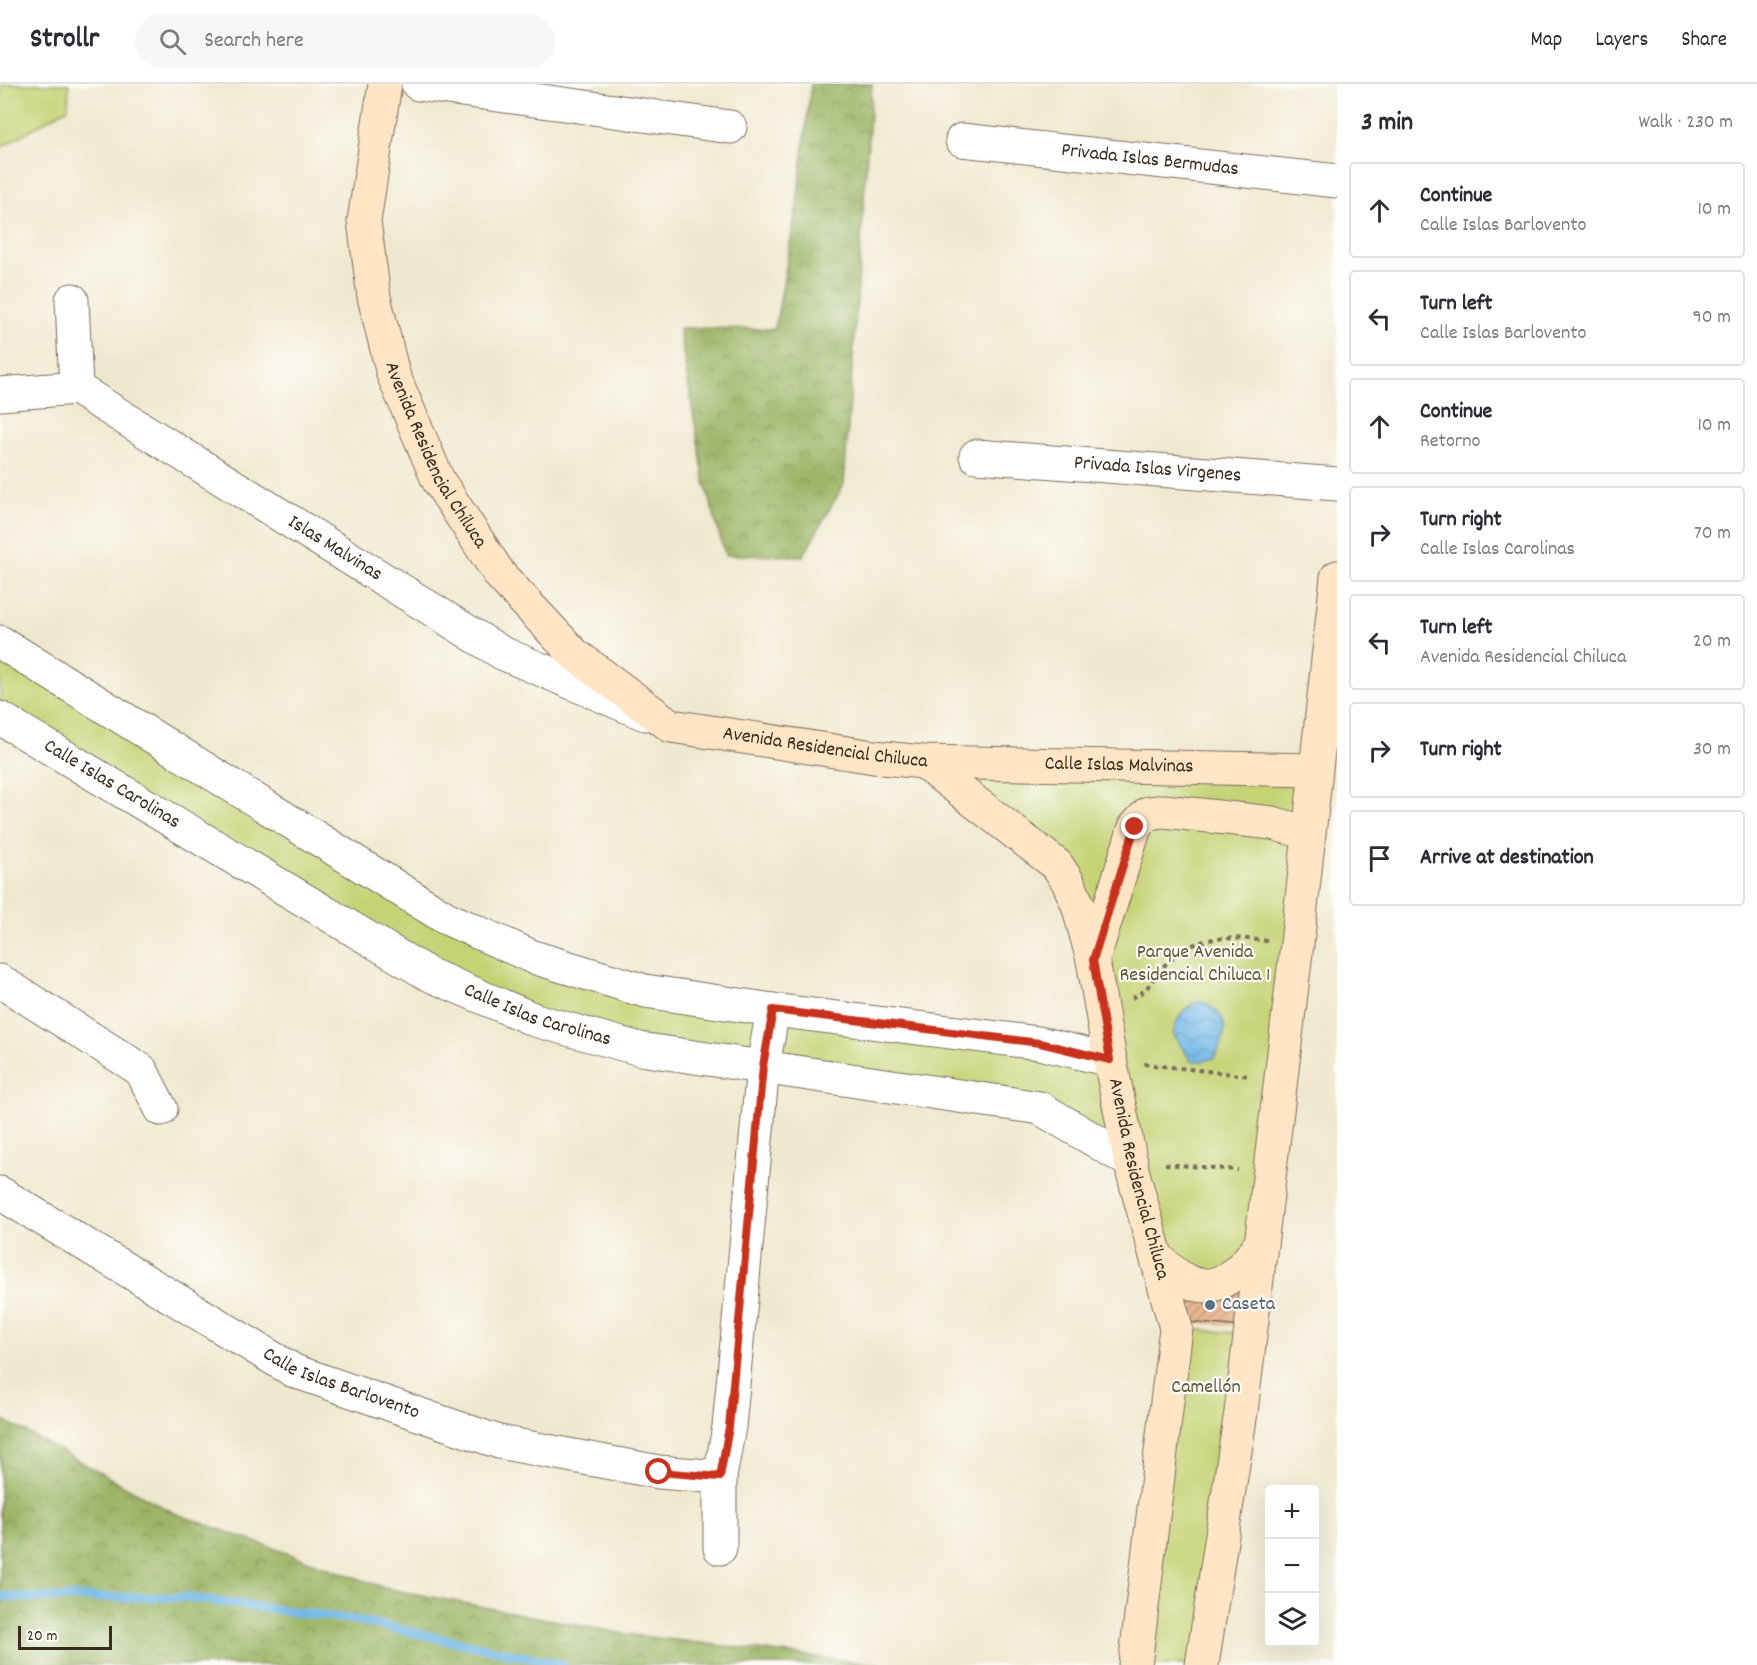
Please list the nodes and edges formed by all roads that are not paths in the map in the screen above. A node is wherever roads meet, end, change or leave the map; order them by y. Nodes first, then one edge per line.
1 (385, 84) edge
2 (418, 84) edge
3 (730, 127) dead end
4 (962, 140) dead end
5 (1337, 181) edge
6 (72, 300) dead end
7 (76, 388) junction
8 (0, 394) edge
9 (976, 456) dead end
10 (1337, 484) edge
11 (1337, 577) edge
12 (0, 642) edge
13 (0, 718) edge
14 (671, 726) junction
15 (923, 762) junction
16 (1316, 770) junction
17 (1308, 833) junction
18 (1093, 960) junction
19 (0, 981) edge
20 (773, 1010) junction
21 (1110, 1060) junction
22 (763, 1066) junction
23 (161, 1108) dead end
24 (1131, 1162) junction
25 (0, 1192) edge
26 (1261, 1243) junction
27 (1156, 1256) junction
28 (720, 1477) junction
29 (720, 1548) dead end
30 (1135, 1665) edge
31 (1202, 1665) edge

1 - 14 street, Avenida Residencial Chiluca
2 - 3 street
4 - 5 street, Privada Islas Bermudas
6 - 7 street
7 - 8 street
7 - 14 street, Islas Malvinas
9 - 10 street, Privada Islas Virgenes
11 - 16 street
12 - 20 street
13 - 22 street, Calle Islas Carolinas
14 - 15 street, Avenida Residencial Chiluca
15 - 16 street, Calle Islas Malvinas
15 - 18 street, Avenida Residencial Chiluca
16 - 17 street
17 - 18 street
17 - 26 street
18 - 21 street, Avenida Residencial Chiluca
19 - 23 street
20 - 21 street
20 - 22 street
21 - 24 street, Avenida Residencial Chiluca
22 - 24 street, Calle Islas Carolinas
22 - 28 street
24 - 27 street, Avenida Residencial Chiluca
25 - 28 street, Calle Islas Barlovento
26 - 27 street
26 - 31 street
27 - 30 street, Avenida Residencial Chiluca
28 - 29 street

